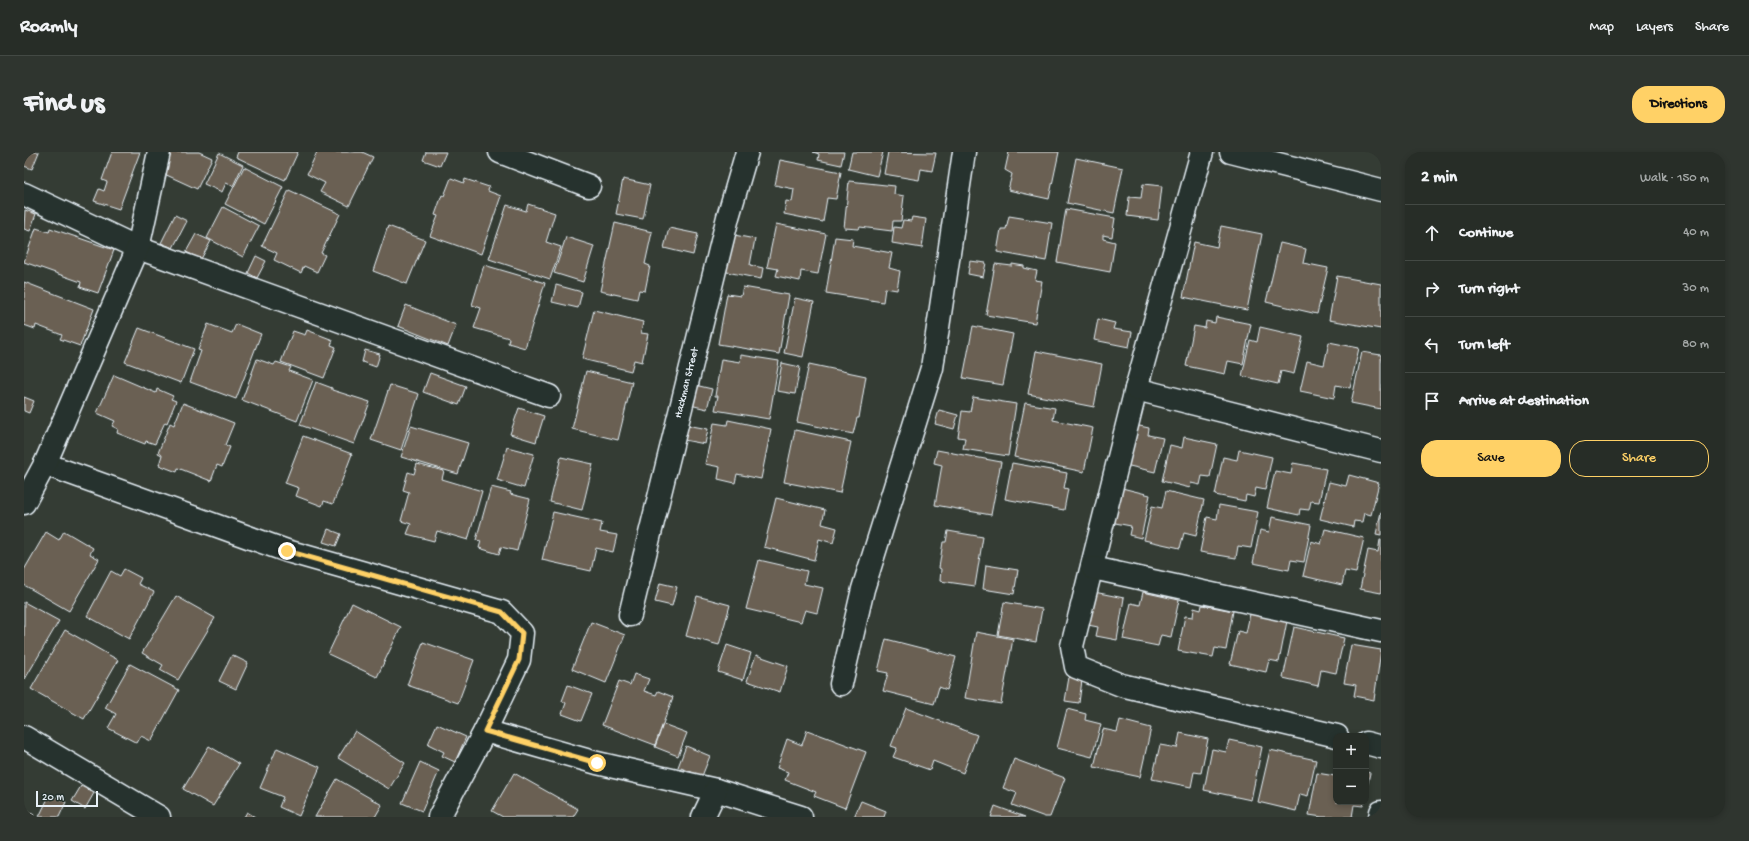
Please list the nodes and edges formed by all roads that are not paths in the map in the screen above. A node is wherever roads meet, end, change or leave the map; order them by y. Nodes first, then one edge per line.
1 (159, 152) edge
2 (500, 152) edge
3 (747, 152) edge
4 (964, 152) edge
5 (1202, 152) edge
6 (1232, 152) edge
7 (589, 186) dead end
8 (1381, 190) edge
9 (24, 194) edge
10 (138, 248) junction
11 (1136, 388) junction
12 (549, 396) dead end
13 (1381, 451) edge
14 (45, 464) junction
15 (24, 503) edge
16 (1093, 568) junction
17 (630, 615) dead end
18 (1381, 631) edge
19 (841, 684) dead end
20 (485, 731) junction
21 (1333, 735) edge
22 (24, 737) edge
23 (1369, 744) edge
24 (1381, 747) edge
25 (716, 790) junction
26 (1381, 812) edge
27 (159, 817) edge
28 (439, 817) edge
29 (704, 817) edge
30 (801, 817) edge
31 (1380, 817) edge

1 - 10 street
2 - 7 street
3 - 17 street, Hackman Street
4 - 19 street
5 - 11 street
6 - 8 street
9 - 10 street
10 - 12 street
10 - 14 street
11 - 13 street
11 - 16 street
14 - 15 street
14 - 20 street
16 - 18 street
16 - 21 street
20 - 25 street
20 - 28 street
22 - 27 street
23 - 24 street
25 - 29 street
25 - 30 street
26 - 31 street

